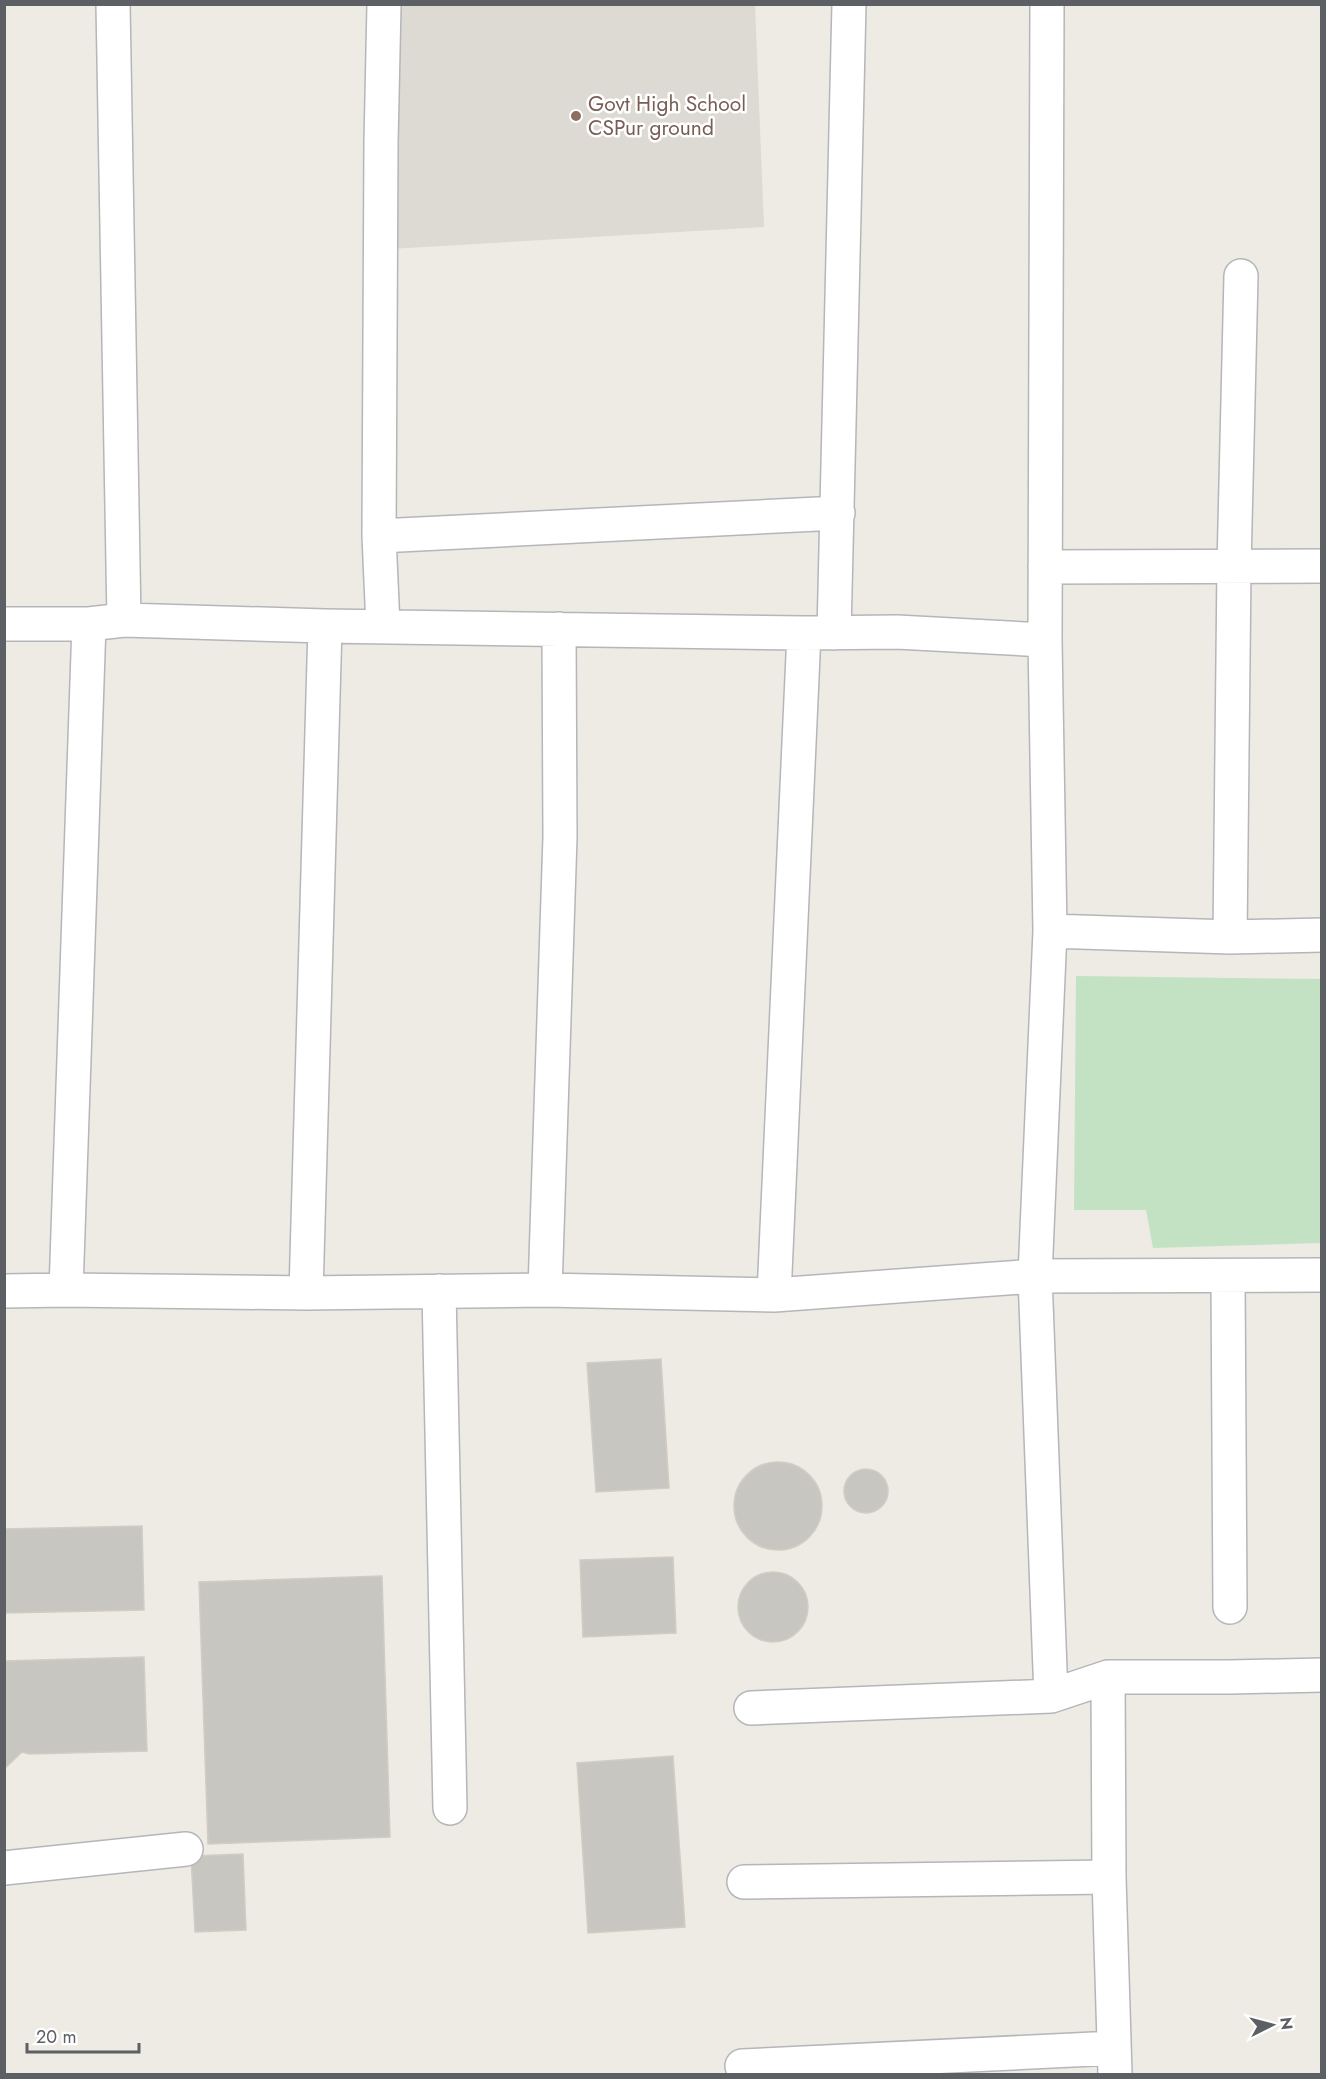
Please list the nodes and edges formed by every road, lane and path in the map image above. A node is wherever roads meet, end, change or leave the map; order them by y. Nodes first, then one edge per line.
1 (112, 4) edge
2 (384, 4) edge
3 (849, 4) edge
4 (1047, 4) edge
5 (1241, 276) dead end
6 (838, 513) junction
7 (379, 536) junction
8 (1234, 566) junction
9 (1322, 566) edge
10 (1045, 567) junction
11 (124, 620) junction
12 (4, 624) edge
13 (89, 624) junction
14 (325, 626) junction
15 (383, 626) junction
16 (559, 629) junction
17 (819, 633) junction
18 (1045, 640) junction
19 (1050, 931) junction
20 (1322, 935) edge
21 (1230, 937) junction
22 (1322, 1275) edge
23 (1035, 1276) junction
24 (1228, 1277) junction
25 (66, 1290) junction
26 (545, 1290) junction
27 (4, 1291) edge
28 (440, 1292) junction
29 (306, 1293) junction
30 (774, 1295) junction
31 (1230, 1607) dead end
32 (1322, 1675) edge
33 (1108, 1677) junction
34 (1051, 1696) junction
35 (751, 1708) dead end
36 (450, 1808) dead end
37 (186, 1849) dead end
38 (4, 1868) edge
39 (1109, 1877) junction
40 (744, 1882) dead end
41 (1114, 2061) edge
42 (742, 2066) dead end

1 - 11 street
2 - 7 street
3 - 6 street
4 - 10 street
5 - 8 street
6 - 7 street
6 - 17 street
7 - 15 street
8 - 9 street
8 - 10 street
8 - 21 street
10 - 18 street
11 - 13 street
11 - 14 street
12 - 13 street
13 - 25 street
14 - 15 street
14 - 29 street
15 - 16 street
16 - 17 street
16 - 26 street
17 - 18 street
17 - 30 street
18 - 19 street
19 - 21 street
19 - 23 street
20 - 21 street
22 - 24 street
23 - 24 street
23 - 30 street
23 - 34 street
24 - 31 street
25 - 27 street
25 - 29 street
26 - 28 street
26 - 30 street
28 - 29 street
28 - 36 street
32 - 33 street
33 - 34 street
33 - 39 street
34 - 35 street
37 - 38 street
39 - 40 street
39 - 41 street
41 - 42 street

